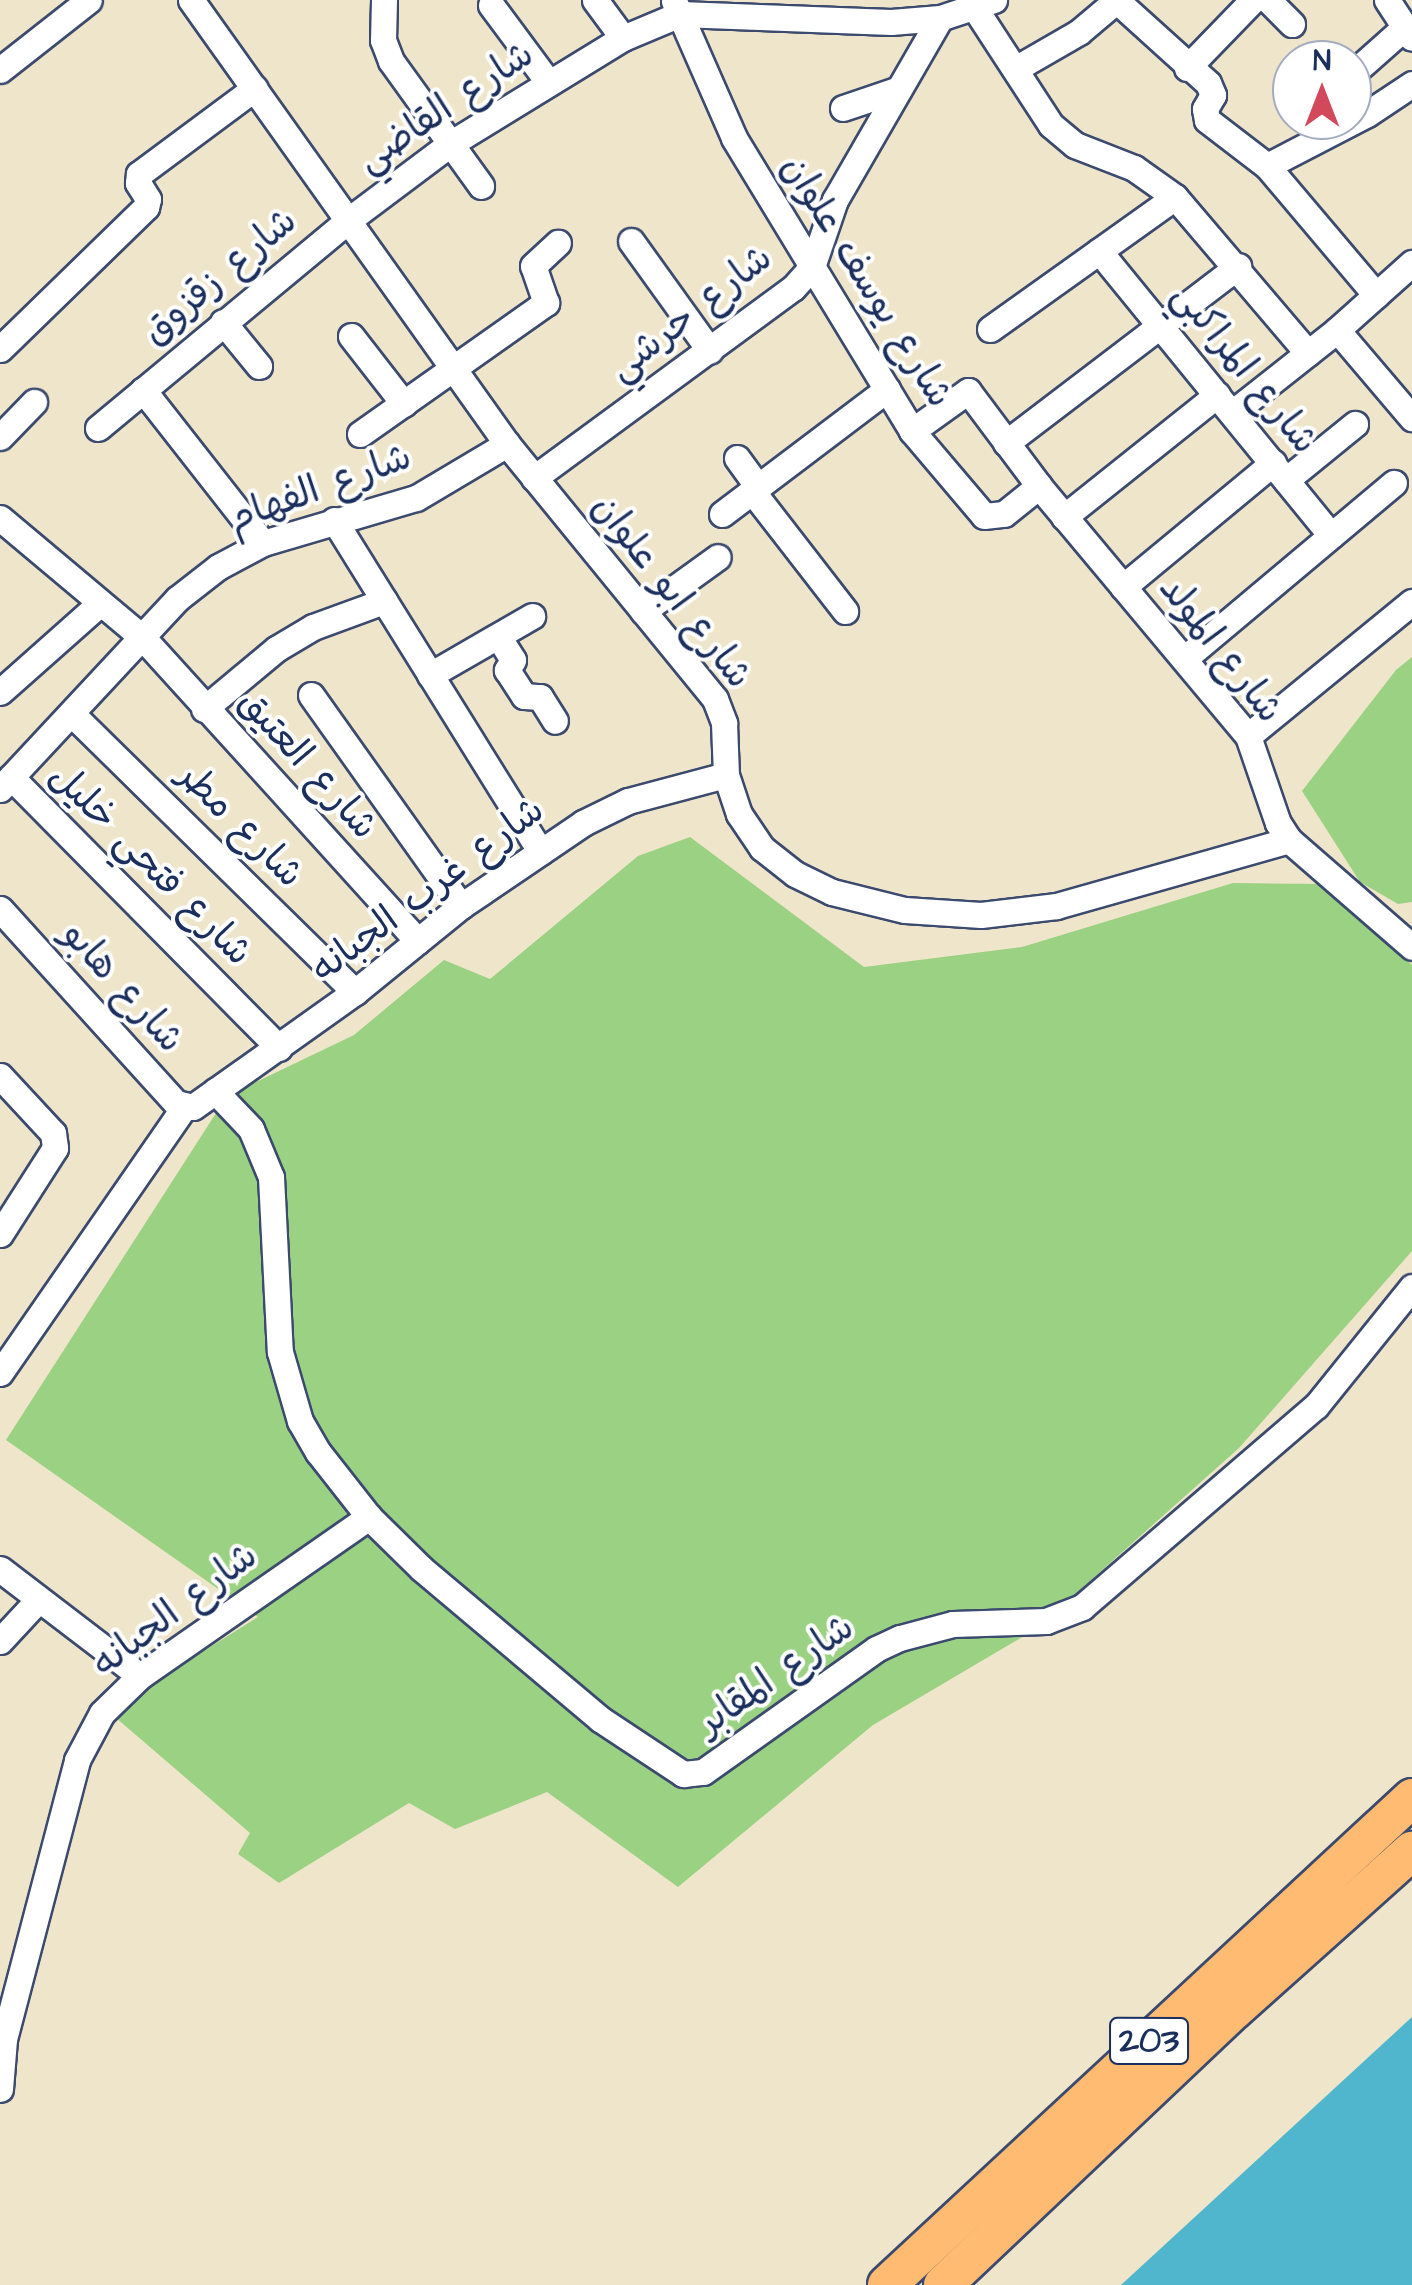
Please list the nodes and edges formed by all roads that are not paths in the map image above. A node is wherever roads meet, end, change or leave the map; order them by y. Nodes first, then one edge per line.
1 (89, 0) edge
2 (191, 0) edge
3 (384, 0) edge
4 (595, 0) edge
5 (1216, 0) edge
6 (1268, 0) edge
7 (1387, 0) edge
8 (1104, 4) edge
9 (490, 5) dead end
10 (985, 5) edge
11 (677, 7) edge
12 (1244, 9) edge
13 (890, 11) edge
14 (940, 18) junction
15 (1292, 24) dead end
16 (1409, 33) edge
17 (623, 38) junction
18 (1372, 60) edge
19 (1015, 68) junction
20 (1187, 68) junction
21 (0, 70) edge
22 (549, 83) junction
23 (1412, 84) edge
24 (255, 88) junction
25 (899, 89) junction
26 (842, 108) dead end
27 (450, 144) junction
28 (1267, 166) junction
29 (480, 186) dead end
30 (1176, 197) junction
31 (346, 222) junction
32 (631, 241) dead end
33 (558, 243) dead end
34 (1099, 252) junction
35 (1238, 266) junction
36 (812, 267) junction
37 (1399, 283) edge
38 (223, 322) junction
39 (1160, 325) junction
40 (990, 329) dead end
41 (1337, 330) junction
42 (351, 336) dead end
43 (0, 349) edge
44 (710, 350) junction
45 (1308, 353) junction
46 (259, 366) dead end
47 (453, 369) junction
48 (887, 389) junction
49 (143, 390) junction
50 (34, 402) dead end
51 (404, 404) junction
52 (1224, 404) junction
53 (1412, 418) edge
54 (1355, 424) dead end
55 (98, 428) dead end
56 (912, 432) junction
57 (360, 434) dead end
58 (0, 437) edge
59 (1006, 443) junction
60 (508, 444) junction
61 (737, 458) dead end
62 (1280, 471) junction
63 (534, 478) junction
64 (1394, 482) dead end
65 (1038, 486) junction
66 (755, 489) junction
67 (722, 514) dead end
68 (1064, 517) junction
69 (334, 520) junction
70 (2, 522) edge
71 (1331, 535) junction
72 (263, 543) junction
73 (718, 557) dead end
74 (1123, 587) junction
75 (384, 601) junction
76 (1412, 602) edge
77 (99, 604) junction
78 (644, 611) junction
79 (846, 611) dead end
80 (532, 616) dead end
81 (498, 636) junction
82 (143, 638) junction
83 (1184, 659) junction
84 (430, 674) junction
85 (0, 692) edge
86 (311, 695) dead end
87 (204, 709) junction
88 (72, 714) junction
89 (555, 722) dead end
90 (1248, 736) junction
91 (726, 775) junction
92 (6, 783) edge
93 (1290, 840) junction
94 (540, 852) junction
95 (461, 906) junction
96 (0, 909) edge
97 (418, 941) junction
98 (1412, 947) edge
99 (355, 992) junction
100 (279, 1048) junction
101 (0, 1076) edge
102 (215, 1091) junction
103 (189, 1107) junction
104 (0, 1234) edge
105 (1412, 1288) edge
106 (0, 1373) edge
107 (369, 1517) junction
108 (0, 1568) edge
109 (38, 1600) junction
110 (0, 1641) edge
111 (140, 1676) junction
112 (1412, 1798) edge
113 (1412, 1851) edge
114 (0, 2088) edge
115 (887, 2285) edge
116 (943, 2285) edge

1 - 21 street
2 - 24 street, شارع ابو علوان
3 - 27 street
4 - 17 street
5 - 12 street
6 - 15 street
7 - 16 street
8 - 19 street
8 - 20 street
9 - 22 street
10 - 14 street, شارع القاضي
10 - 19 street
11 - 13 street, شارع القاضي
11 - 17 street, شارع القاضي
11 - 36 street, شارع يوسف علوان
12 - 20 street
13 - 14 street, شارع القاضي
14 - 25 street, شارع حرشي
16 - 18 street
17 - 22 street, شارع القاضي
19 - 30 street
20 - 28 street
22 - 27 street, شارع القاضي
23 - 28 street
24 - 31 street, شارع ابو علوان
24 - 43 street
25 - 26 street
25 - 36 street, شارع حرشي
27 - 29 street
27 - 31 street, شارع القاضي
28 - 37 street
30 - 34 street
30 - 35 street
31 - 38 street, شارع زقزوق
31 - 47 street, شارع ابو علوان
32 - 44 street
33 - 47 street
34 - 39 street, شارع المراكبي
34 - 40 street
35 - 39 street
35 - 45 street
36 - 44 street, شارع حرشي
36 - 48 street, شارع يوسف علوان
37 - 41 street
38 - 46 street
38 - 49 street, شارع زقزوق
39 - 52 street, شارع المراكبي
39 - 59 street
41 - 45 street
41 - 53 street
42 - 51 street
44 - 63 street, شارع حرشي
45 - 52 street
47 - 51 street
47 - 60 street, شارع ابو علوان
48 - 56 street, شارع يوسف علوان
48 - 66 street
49 - 55 street, شارع زقزوق
49 - 72 street, شارع زقزوق
50 - 58 street
51 - 57 street
52 - 62 street, شارع المراكبي
52 - 68 street
54 - 62 street
56 - 59 street, شارع المولد
56 - 65 street, شارع يوسف علوان
59 - 65 street, شارع المولد
60 - 63 street, شارع ابو علوان
60 - 69 street, شارع الفهام
61 - 66 street
62 - 71 street, شارع المراكبي
62 - 74 street
63 - 78 street, شارع ابو علوان
64 - 71 street
65 - 68 street, شارع المولد
66 - 67 street
66 - 79 street
68 - 74 street, شارع المولد
69 - 72 street, شارع الفهام
69 - 75 street
70 - 77 street, شارع العتيق
71 - 83 street
72 - 82 street, شارع الفهام
73 - 78 street
74 - 83 street, شارع المولد
75 - 84 street
75 - 87 street
76 - 90 street
77 - 82 street, شارع العتيق
77 - 85 street
78 - 91 street, شارع ابو علوان
80 - 81 street
81 - 84 street
81 - 89 street
82 - 87 street, شارع العتيق
82 - 88 street, شارع الفهام
83 - 90 street, شارع المولد
84 - 94 street
86 - 95 street
87 - 97 street, شارع العتيق
88 - 92 street, شارع الفهام
88 - 99 street, شارع مطر
90 - 93 street, شارع المولد
91 - 93 street, شارع ابو علوان
91 - 94 street, شارع غرب الجبانه
92 - 100 street, شارع فتحي خليل
93 - 98 street, شارع المولد
94 - 95 street, شارع غرب الجبانه
95 - 97 street, شارع غرب الجبانه
96 - 103 street, شارع هابو
97 - 99 street, شارع غرب الجبانه
99 - 100 street, شارع غرب الجبانه
100 - 102 street, شارع غرب الجبانه
101 - 104 street
102 - 103 street, شارع غرب الجبانه
102 - 107 street, شارع المقابر
103 - 106 street, شارع غرب الجبانه
105 - 107 street, شارع المقابر
107 - 111 street, شارع الجبانه
108 - 109 street
109 - 110 street
109 - 111 street
111 - 114 street, شارع الجبانه
112 - 115 main road, 203
113 - 116 main road, 203

